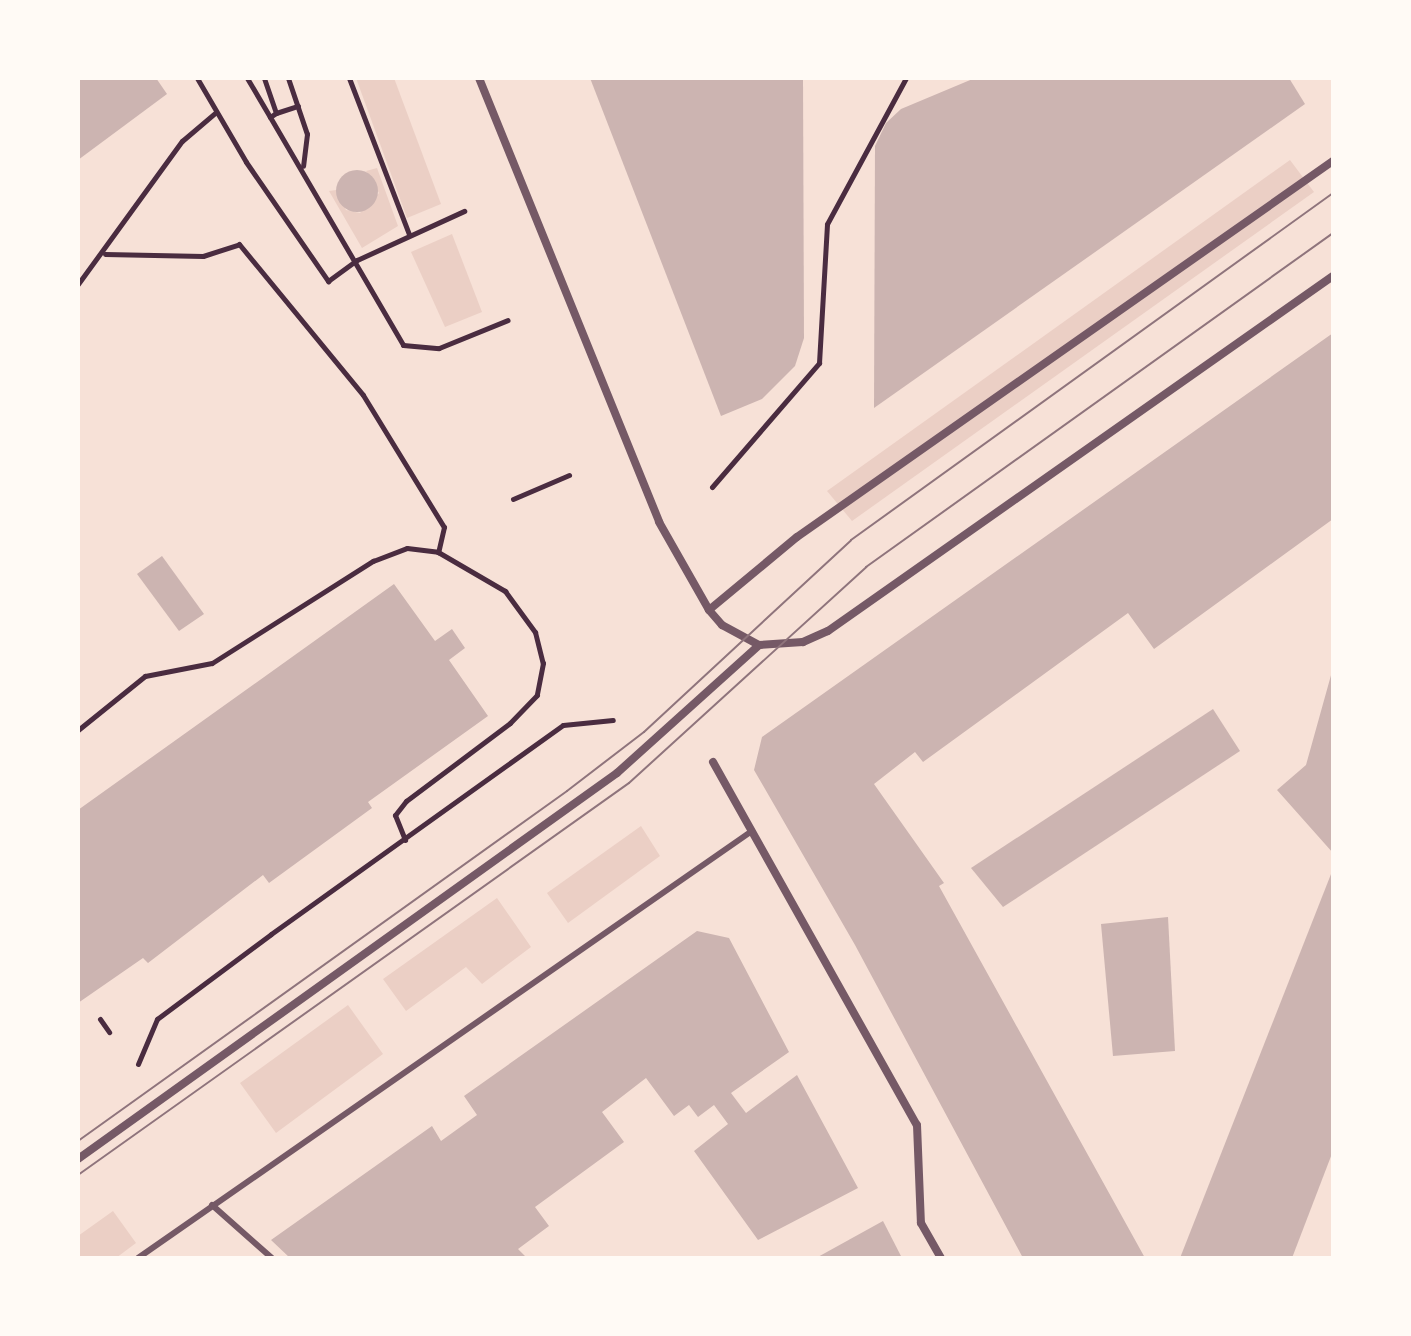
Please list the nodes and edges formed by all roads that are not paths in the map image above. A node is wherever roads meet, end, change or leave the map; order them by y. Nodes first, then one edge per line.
1 (479, 78) edge
2 (1333, 161) edge
3 (1333, 276) edge
4 (709, 610) junction
5 (759, 645) junction
6 (713, 762) dead end
7 (752, 831) junction
8 (78, 1159) edge
9 (212, 1205) junction
10 (138, 1258) edge
11 (272, 1258) edge
12 (941, 1258) edge

1 - 4 street
2 - 4 street
3 - 5 street
4 - 5 street
5 - 8 street
6 - 7 street
7 - 9 lane
7 - 12 street
9 - 10 lane
9 - 11 lane

